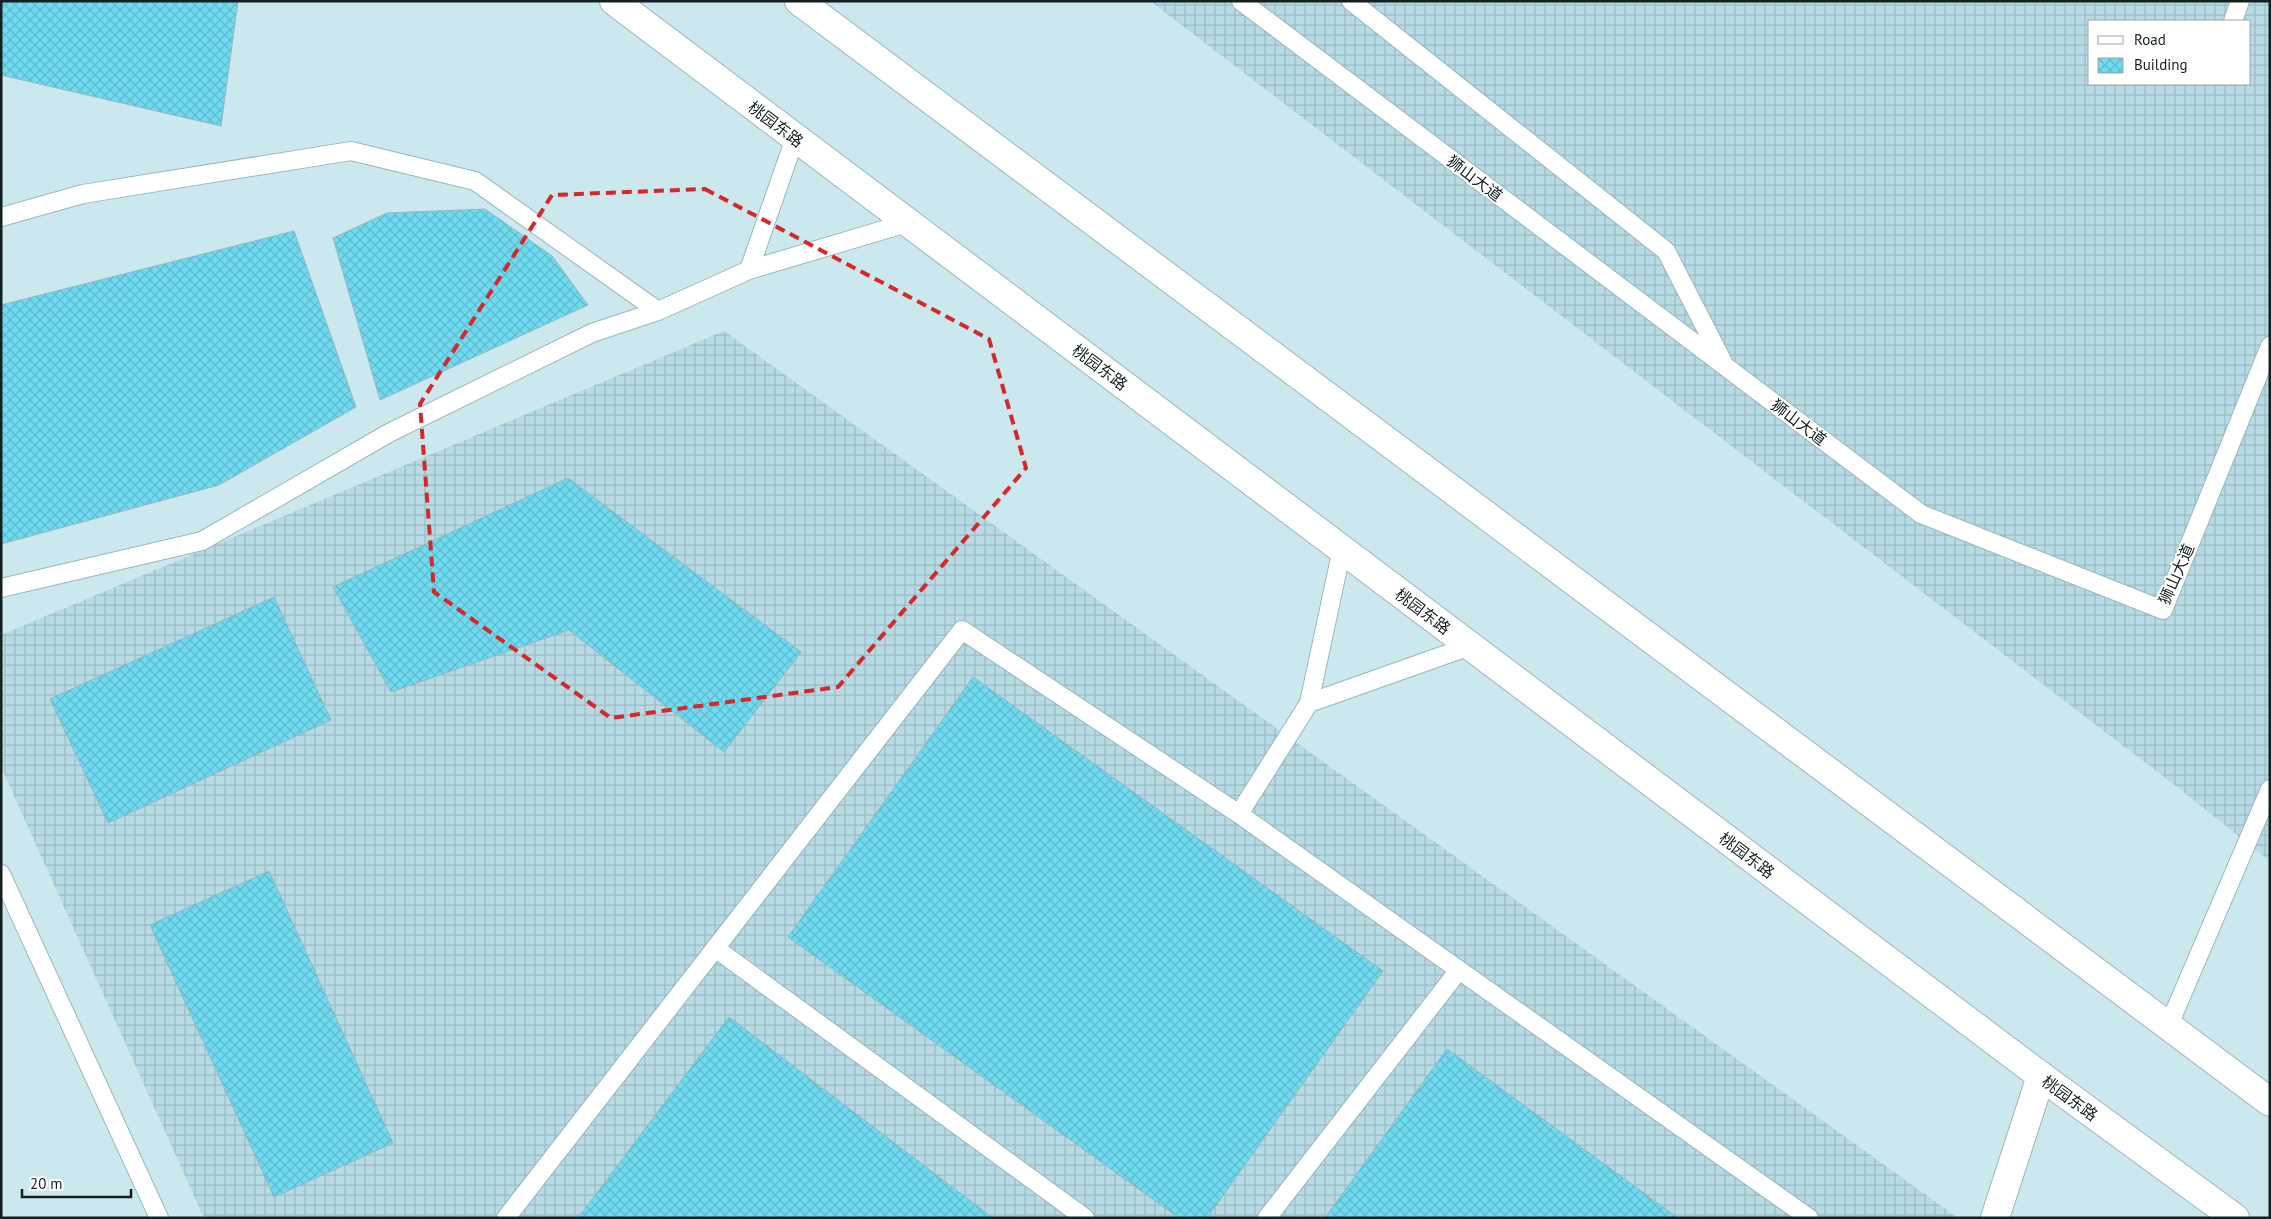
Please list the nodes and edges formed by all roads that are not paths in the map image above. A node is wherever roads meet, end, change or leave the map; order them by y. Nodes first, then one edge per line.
1 (614, 1) edge
2 (799, 1) edge
3 (1241, 1) edge
4 (1351, 1) edge
5 (2240, 1) edge
6 (2233, 20) edge
7 (795, 138) junction
8 (1, 217) edge
9 (907, 222) junction
10 (749, 270) junction
11 (658, 311) junction
12 (2270, 346) edge
13 (1726, 367) junction
14 (1342, 549) junction
15 (1, 588) edge
16 (1470, 646) junction
17 (1309, 703) junction
18 (2270, 789) edge
19 (1239, 814) junction
20 (1, 874) edge
21 (715, 948) junction
22 (1459, 970) junction
23 (2168, 1027) junction
24 (2041, 1076) junction
25 (2270, 1102) edge
26 (159, 1218) edge
27 (506, 1218) edge
28 (1085, 1218) edge
29 (1267, 1218) edge
30 (1809, 1218) edge
31 (1994, 1218) edge
32 (2235, 1218) edge

1 - 7 main road, 桃园东路
2 - 23 main road
3 - 13 lane, 狮山大道
4 - 13 lane
5 - 6 lane
7 - 9 main road, 桃园东路
7 - 10 lane
8 - 11 lane
9 - 10 lane
9 - 14 main road, 桃园东路
10 - 11 lane
11 - 15 lane
12 - 13 lane, 狮山大道
14 - 16 main road, 桃园东路
14 - 17 lane
16 - 17 lane
16 - 24 main road, 桃园东路
17 - 19 lane
18 - 23 lane
19 - 21 lane
19 - 22 lane
20 - 26 lane
21 - 27 lane
21 - 28 lane
22 - 29 lane
22 - 30 lane
23 - 25 main road
24 - 31 main road
24 - 32 main road, 桃园东路

